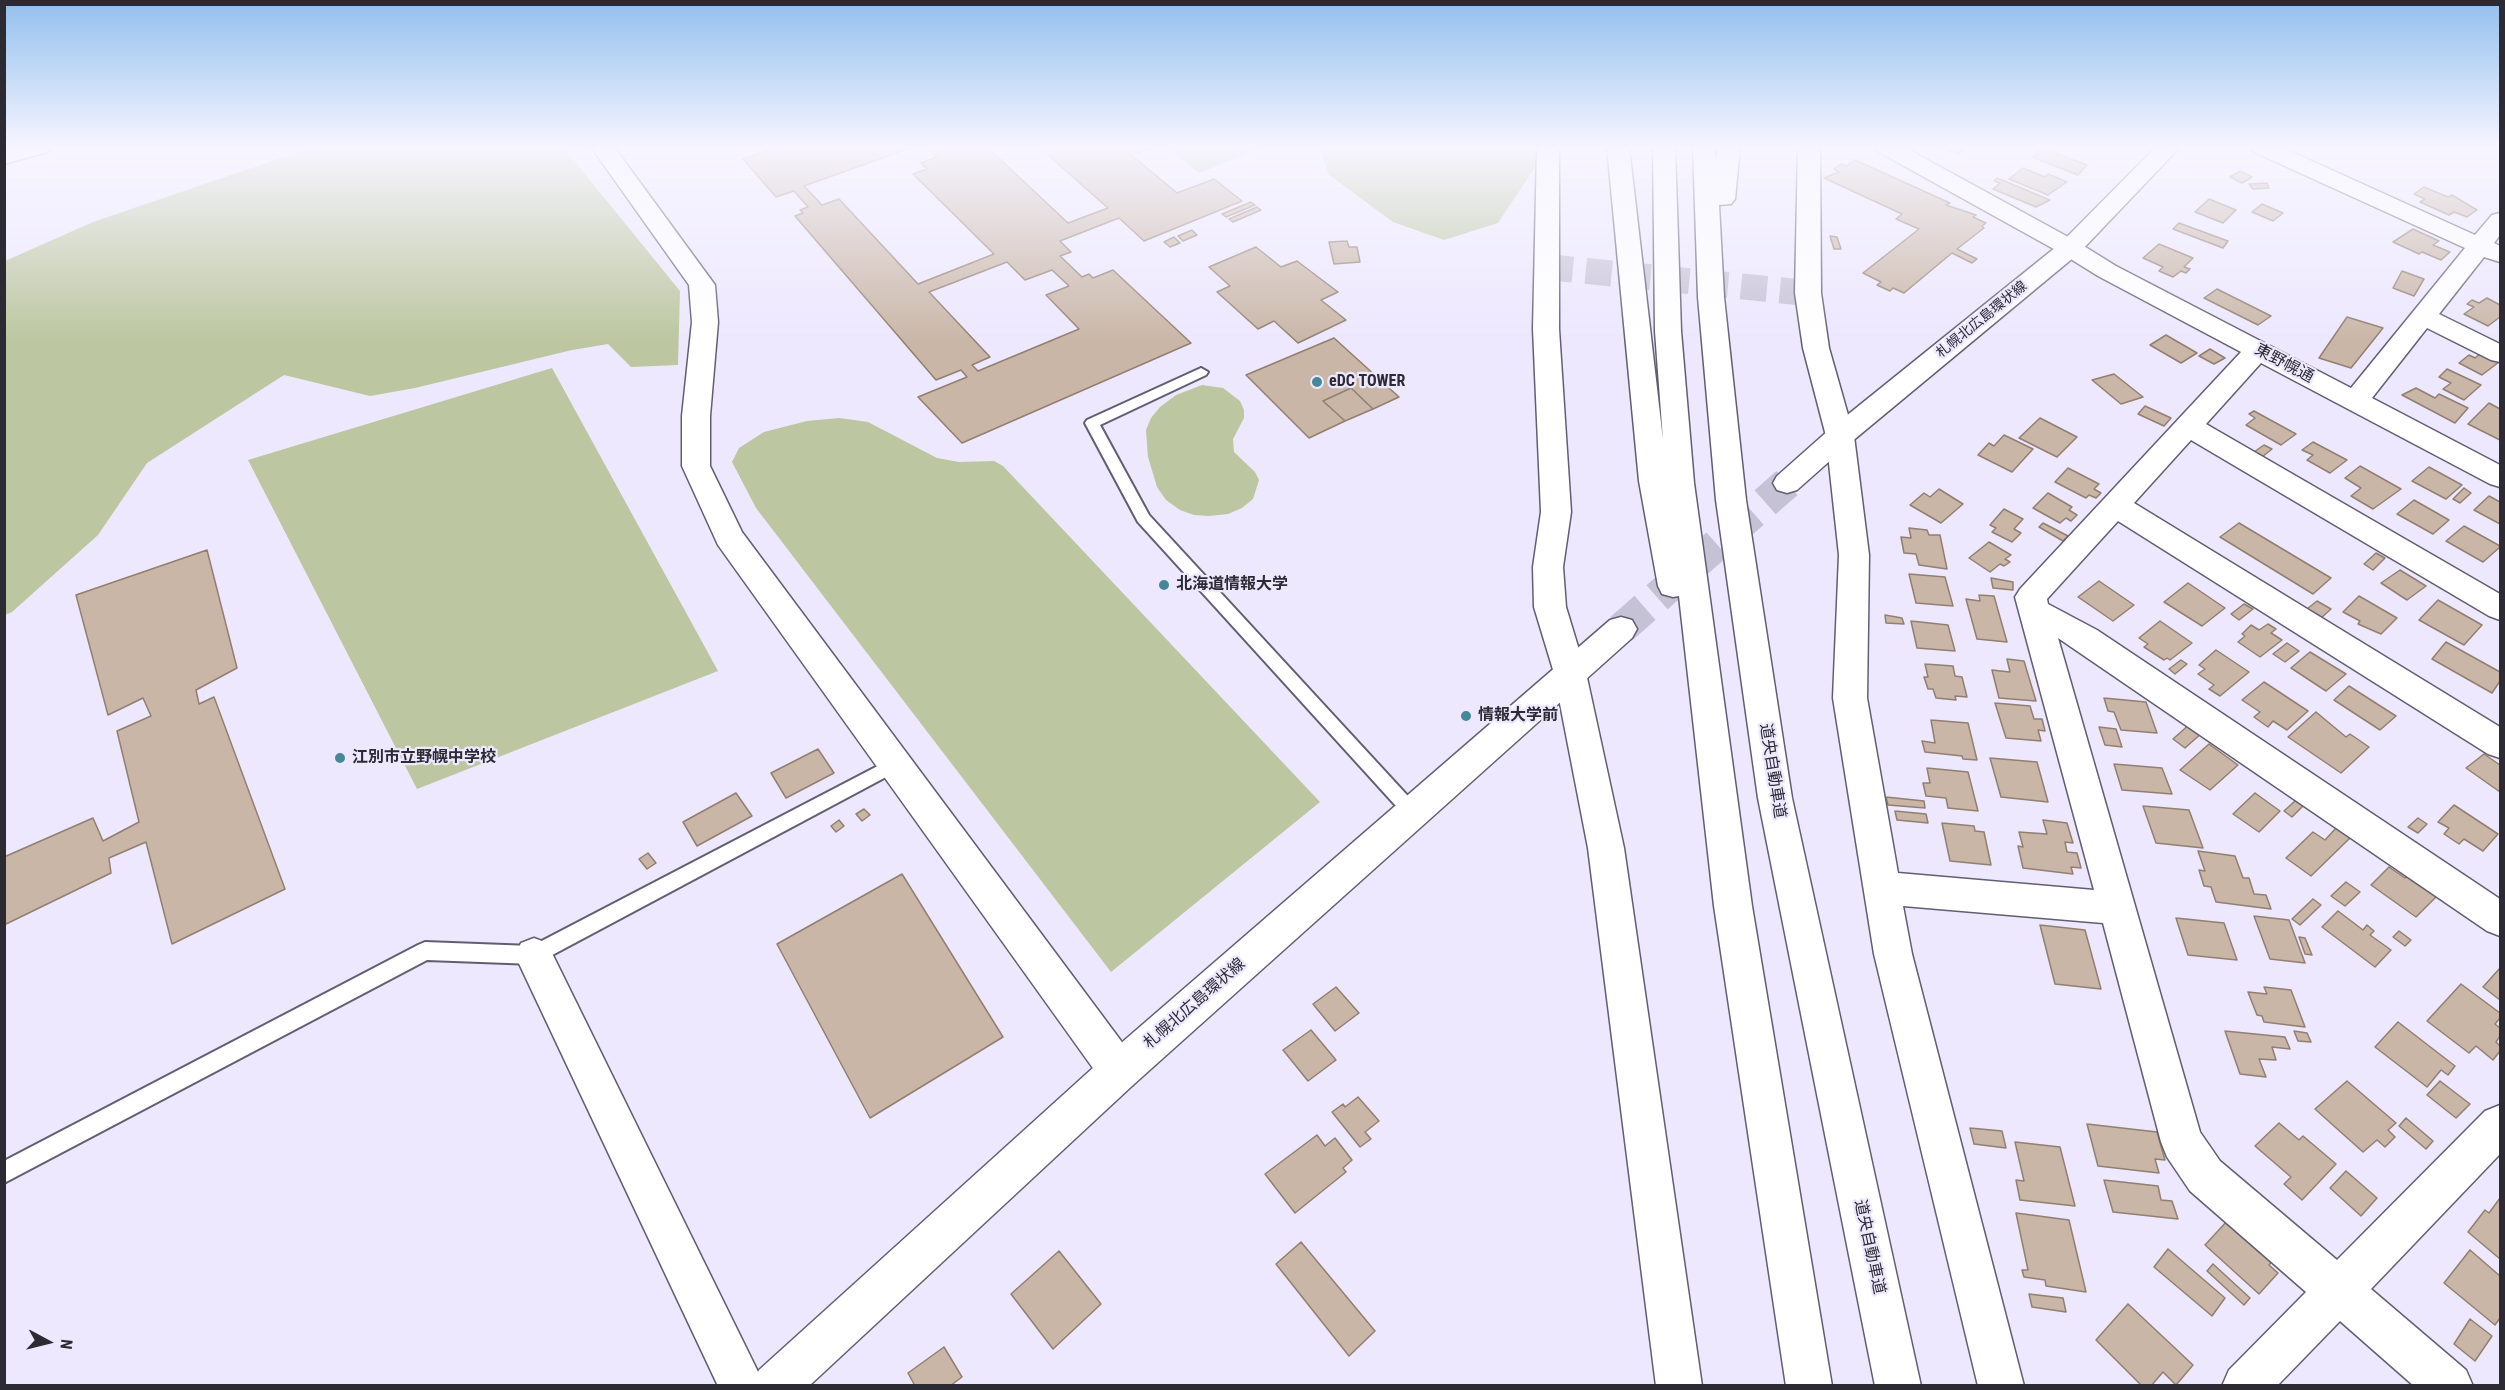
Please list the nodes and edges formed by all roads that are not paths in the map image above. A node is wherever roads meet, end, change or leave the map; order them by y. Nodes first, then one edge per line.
1 (649, 212) edge
2 (1547, 212) edge
3 (1623, 212) edge
4 (1665, 212) edge
5 (1707, 212) edge
6 (1721, 212) edge
7 (1809, 212) edge
8 (2007, 212) edge
9 (2105, 212) edge
10 (2405, 212) edge
11 (2500, 220) edge
12 (2070, 248) junction
13 (2491, 251) edge
14 (1711, 297) junction
15 (2423, 316) junction
16 (2258, 350) junction
17 (2500, 354) edge
18 (1201, 372) dead end
19 (2355, 401) junction
20 (2188, 426) junction
21 (1840, 436) junction
22 (2500, 477) edge
23 (1786, 483) tunnel mouth
24 (2115, 505) junction
25 (2500, 608) edge
26 (2034, 610) junction
27 (1621, 629) tunnel mouth
28 (1570, 673) junction
29 (2500, 744) edge
30 (895, 764) junction
31 (1413, 812) junction
32 (1882, 888) junction
33 (1733, 906) junction
34 (2117, 908) junction
35 (2500, 919) edge
36 (534, 955) junction
37 (1119, 1071) junction
38 (2500, 1126) edge
39 (4, 1173) edge
40 (2339, 1291) junction
41 (742, 1386) edge
42 (775, 1386) edge
43 (1679, 1386) edge
44 (1809, 1386) edge
45 (1899, 1386) edge
46 (2001, 1386) edge
47 (2246, 1386) edge
48 (2451, 1386) edge

1 - 30 main road
2 - 28 main road
3 - 33 main road
4 - 33 main road
5 - 14 main road, 道央自動車道
6 - 14 main road
7 - 21 main road
8 - 12 main road, 東野幌通
9 - 12 main road, 札幌北広島環状線
10 - 13 main road
11 - 13 main road
12 - 16 main road, 東野幌通
12 - 21 main road, 札幌北広島環状線
13 - 15 main road
14 - 45 main road, 道央自動車道
15 - 17 main road
15 - 19 main road
16 - 19 main road, 東野幌通
16 - 20 main road
18 - 31 lane
19 - 22 main road, 東野幌通
20 - 24 main road
20 - 25 main road
21 - 23 main road, 札幌北広島環状線
21 - 32 main road
24 - 26 main road
24 - 29 main road
26 - 34 main road
26 - 35 main road
27 - 28 main road, 札幌北広島環状線
28 - 31 main road, 札幌北広島環状線
28 - 43 main road
30 - 36 lane
30 - 37 main road
31 - 37 main road, 札幌北広島環状線
32 - 34 main road
32 - 46 main road
33 - 44 main road
34 - 40 main road
36 - 39 lane
36 - 41 main road
37 - 42 main road, 札幌北広島環状線
38 - 40 main road
40 - 47 main road
40 - 48 main road

